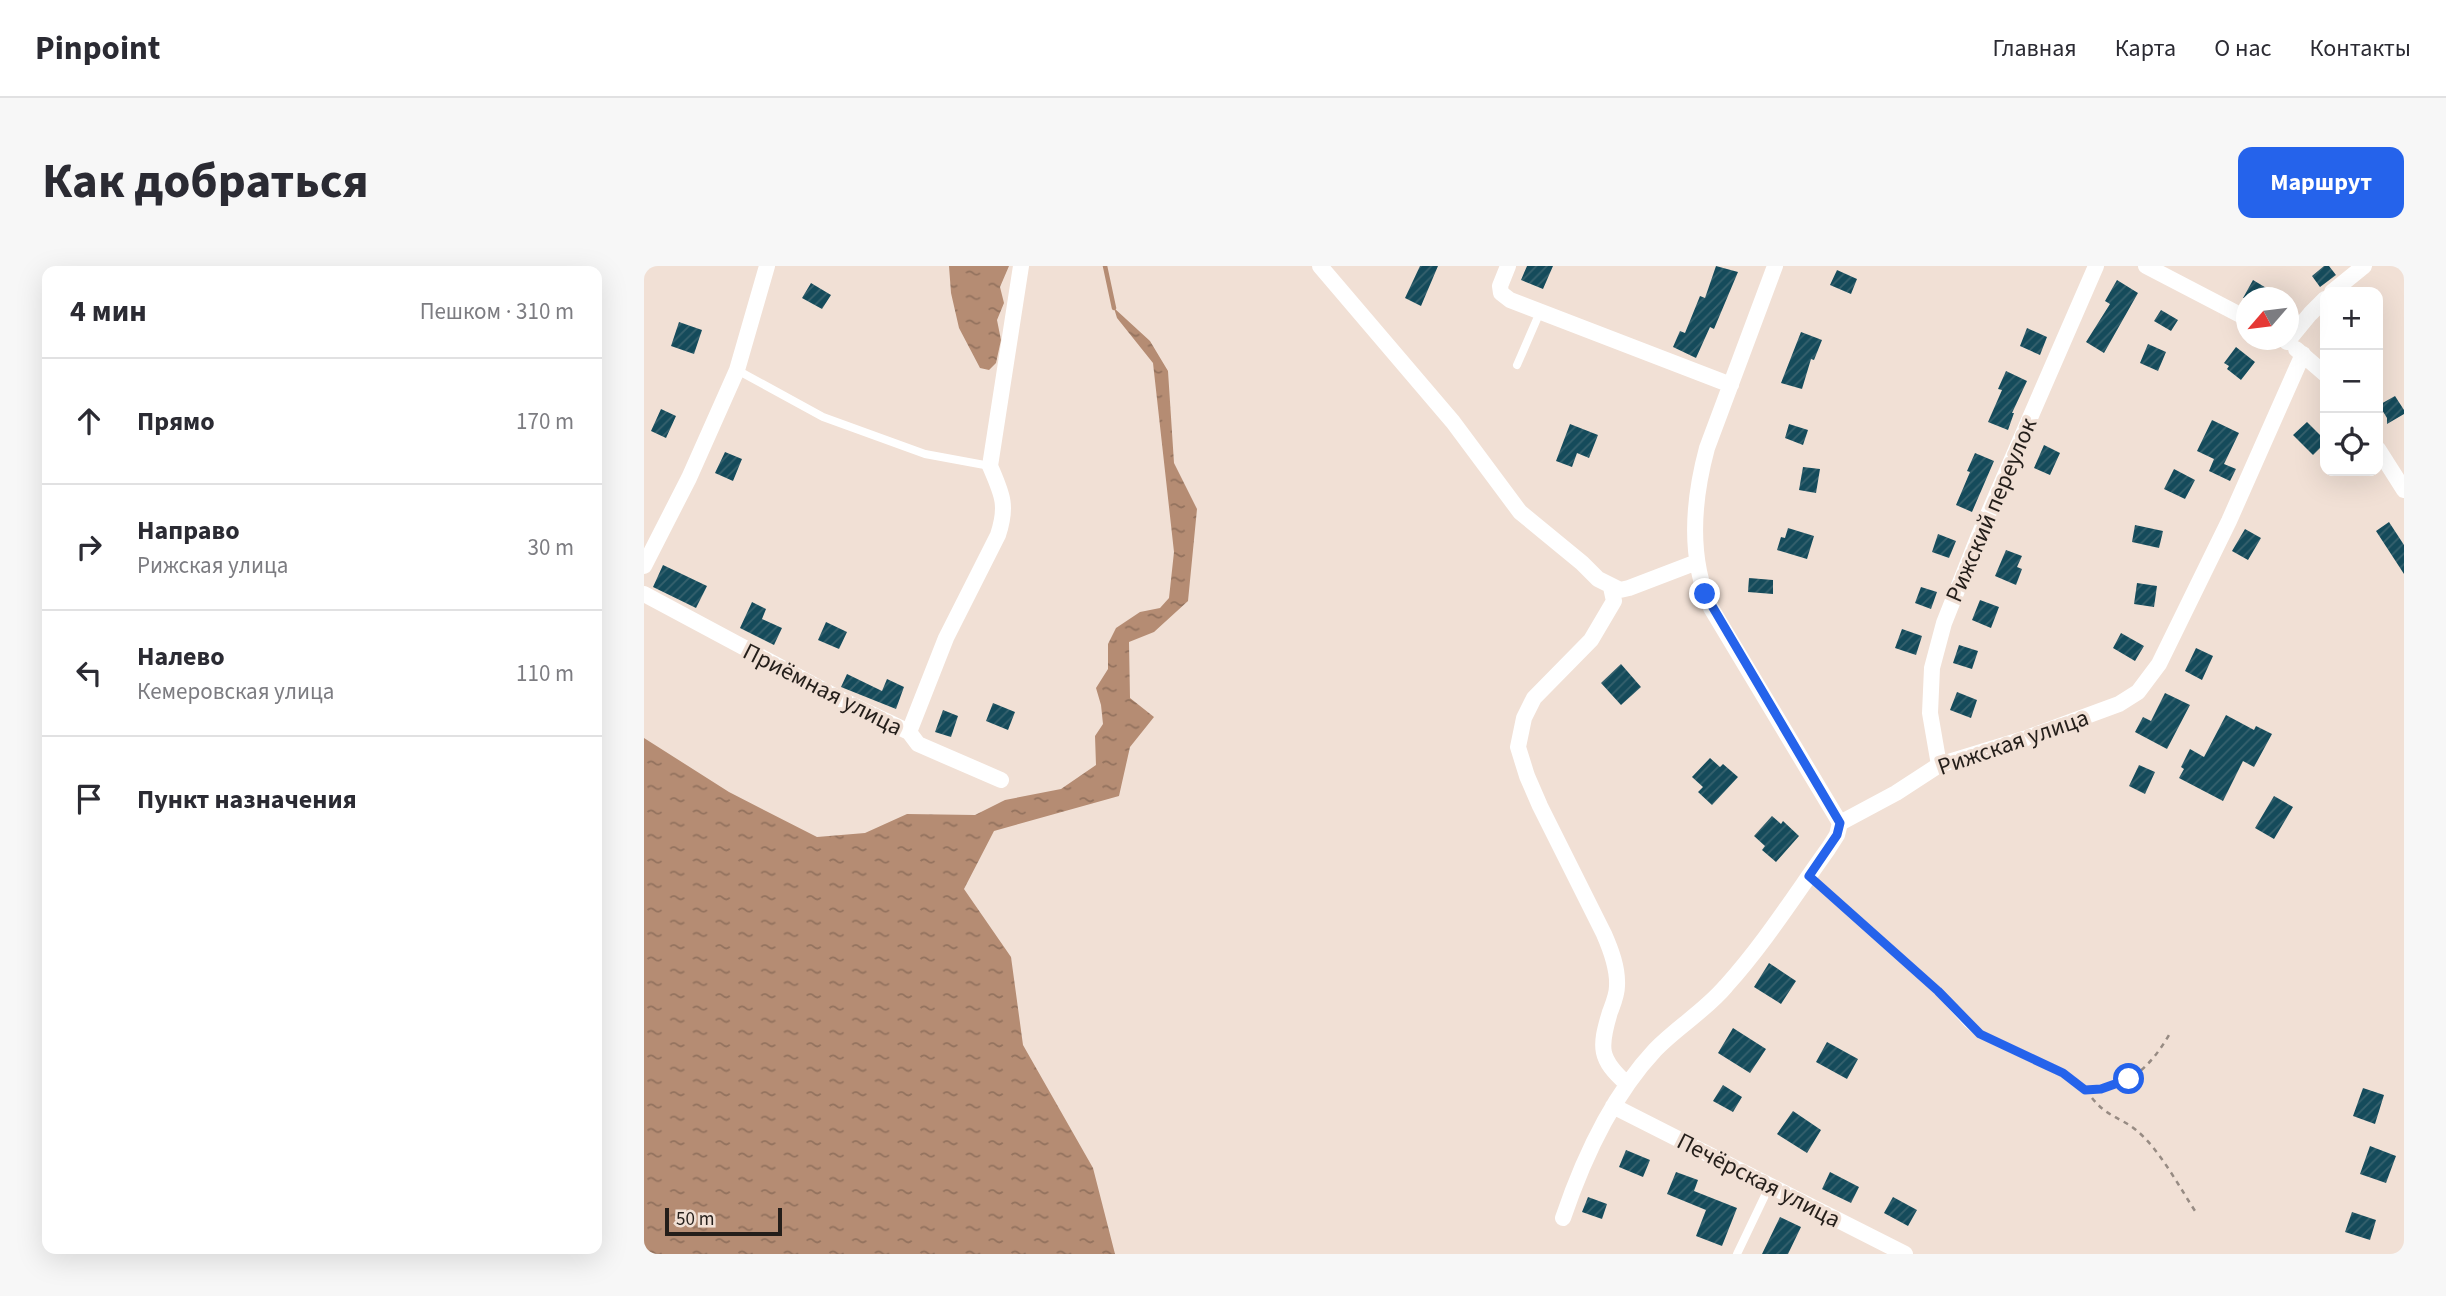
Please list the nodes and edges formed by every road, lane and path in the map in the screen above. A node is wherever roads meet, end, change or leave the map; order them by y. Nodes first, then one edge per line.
1 (766, 266) edge
2 (1021, 266) edge
3 (1320, 266) edge
4 (1508, 266) edge
5 (1775, 266) edge
6 (2096, 266) edge
7 (2146, 266) edge
8 (2364, 266) edge
9 (2338, 287) edge
10 (2320, 304) edge
11 (1540, 313) junction
12 (2236, 313) edge
13 (2299, 326) edge
14 (2297, 350) edge
15 (2303, 354) junction
16 (1517, 365) dead end
17 (2320, 369) edge
18 (737, 370) junction
19 (1731, 385) junction
20 (2383, 457) edge
21 (990, 466) junction
22 (2404, 490) edge
23 (1697, 562) junction
24 (644, 566) edge
25 (1611, 587) junction
26 (644, 594) edge
27 (909, 732) junction
28 (1939, 765) junction
29 (1001, 780) dead end
30 (1840, 823) junction
31 (1809, 876) junction
32 (2169, 1035) dead end
33 (1627, 1084) junction
34 (2085, 1090) junction
35 (1614, 1106) junction
36 (1770, 1185) junction
37 (2197, 1214) dead end
38 (1563, 1218) dead end
39 (1737, 1254) edge
40 (1905, 1254) edge

1 - 18 street
2 - 21 street
3 - 25 street
4 - 11 street
5 - 19 street
6 - 28 street, Рижский переулок
7 - 12 street
8 - 9 street
10 - 13 street
11 - 16 lane
11 - 19 street
14 - 15 street
15 - 17 street
15 - 28 street, Рижская улица
18 - 21 lane
18 - 24 street
19 - 23 street
20 - 22 street
21 - 27 street
23 - 25 street
23 - 30 street
25 - 33 street
26 - 27 street, Приёмная улица
27 - 29 street, Приёмная улица
28 - 30 street, Рижская улица
30 - 31 street
31 - 33 street
31 - 34 lane
32 - 34 path
33 - 35 street
34 - 37 path
35 - 36 street, Печёрская улица
35 - 38 street
36 - 39 lane
36 - 40 street, Печёрская улица

